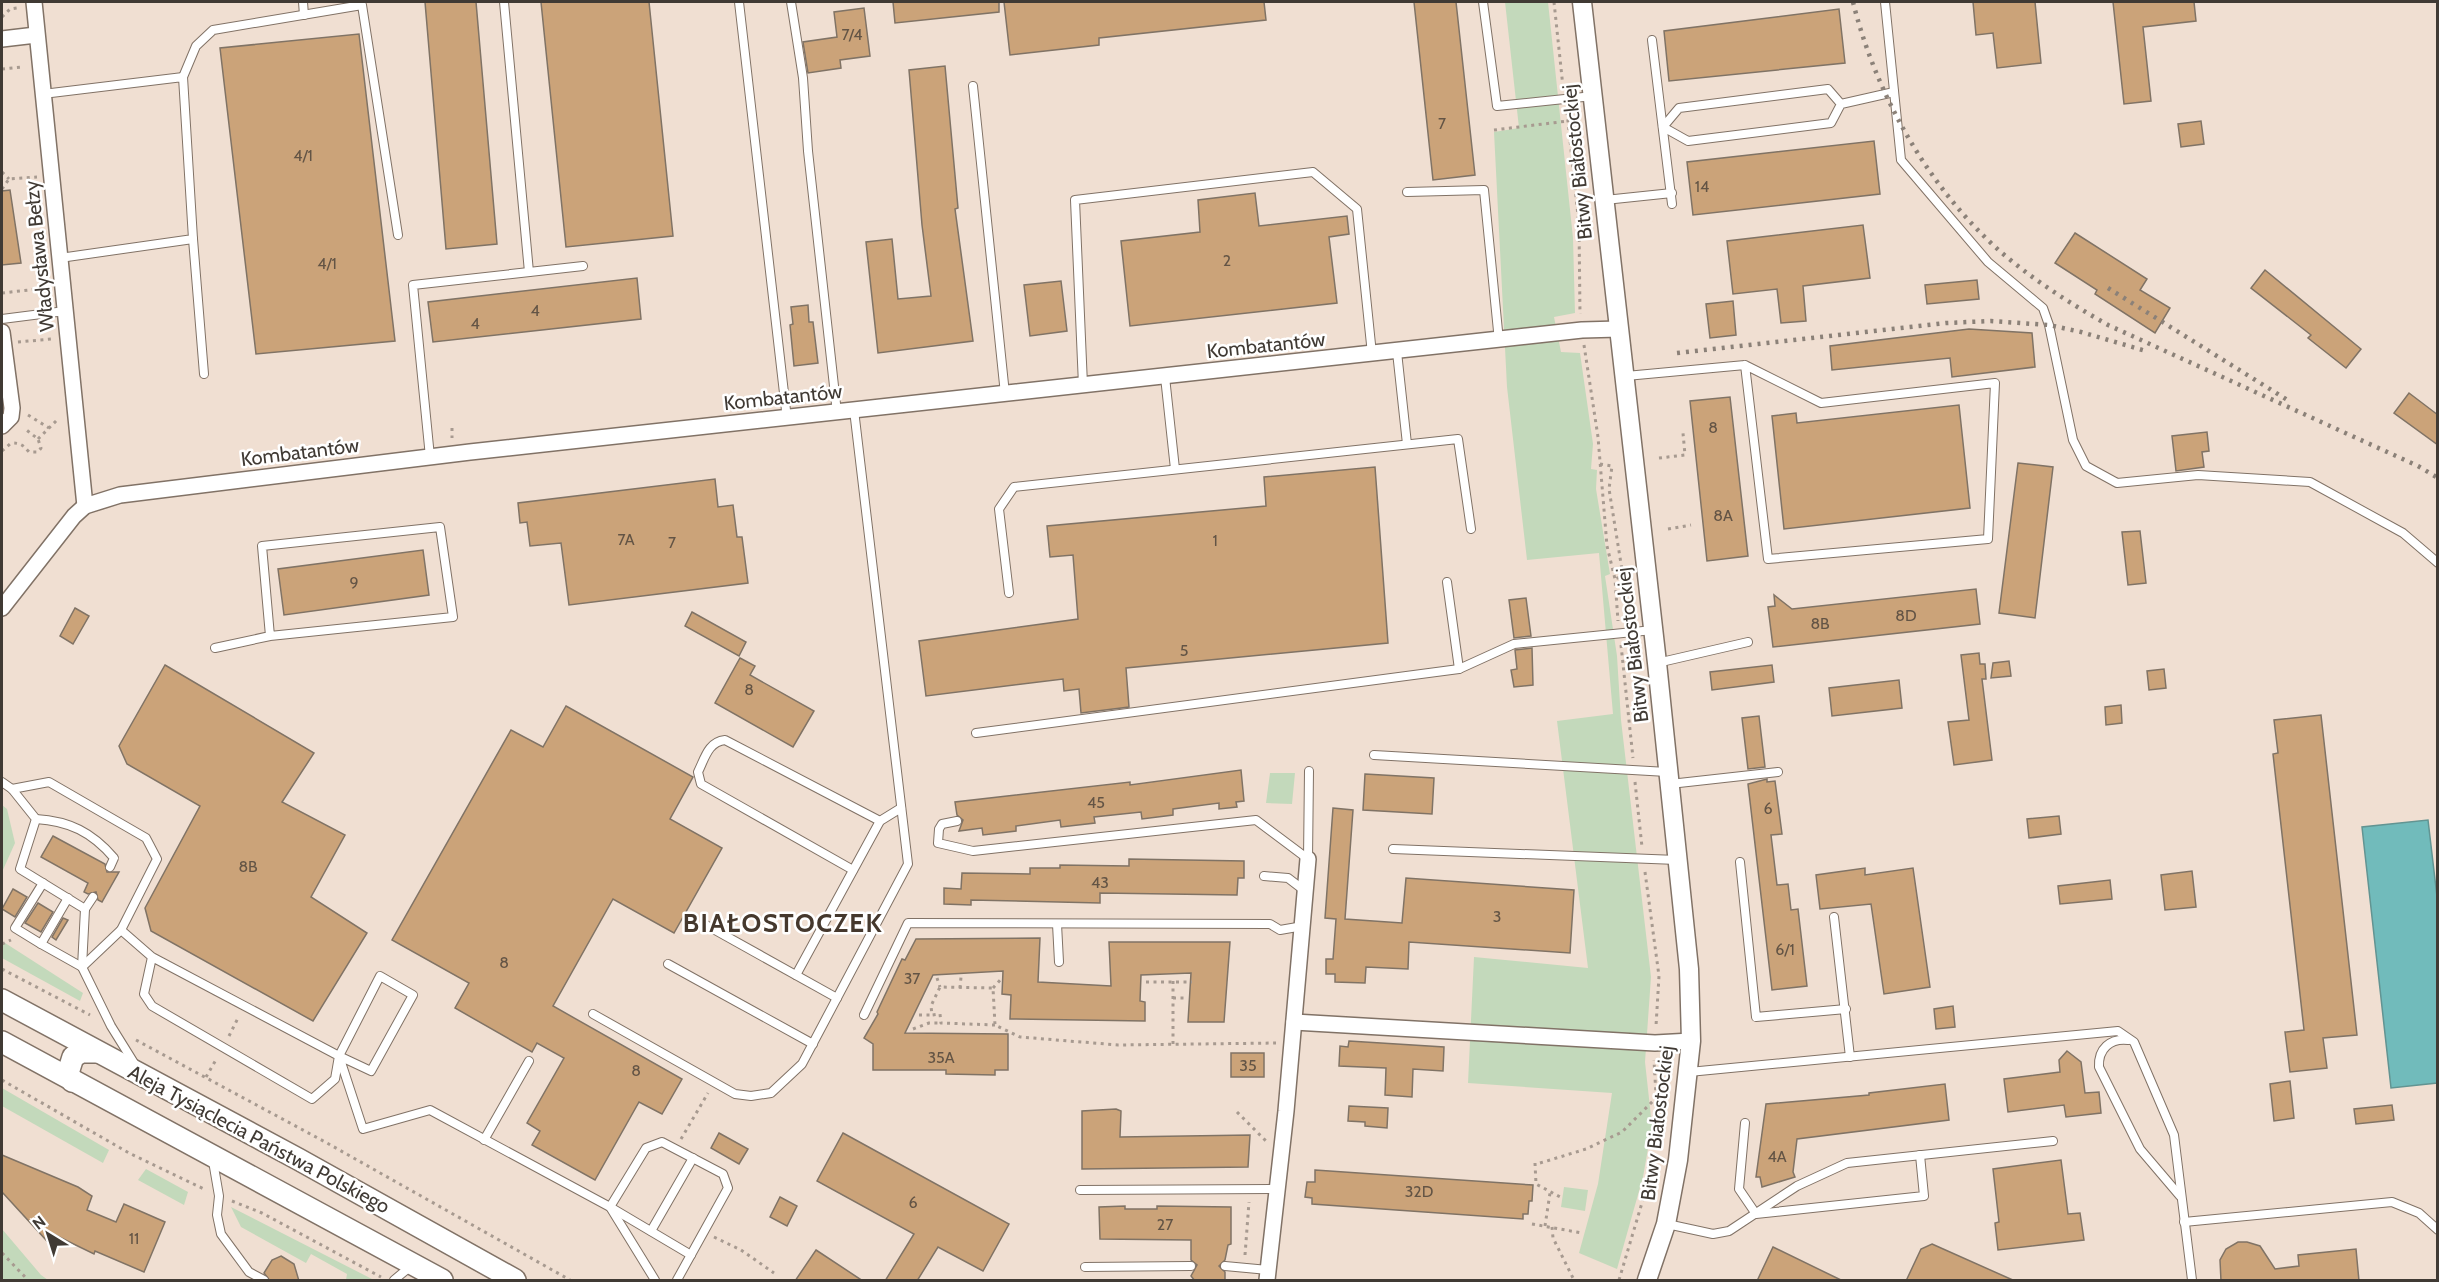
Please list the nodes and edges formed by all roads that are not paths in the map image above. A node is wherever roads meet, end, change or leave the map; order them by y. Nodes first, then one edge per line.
1 (34, 2) edge
2 (303, 2) edge
3 (504, 2) edge
4 (739, 2) edge
5 (791, 2) edge
6 (1483, 2) edge
7 (1582, 2) edge
8 (1885, 2) edge
9 (304, 15) junction
10 (36, 35) junction
11 (2, 39) edge
12 (1652, 40) dead end
13 (183, 77) junction
14 (973, 86) dead end
15 (1894, 92) junction
16 (44, 94) junction
17 (1593, 96) junction
18 (1841, 104) junction
19 (1663, 127) junction
20 (1407, 192) dead end
21 (1672, 193) junction
22 (1604, 200) junction
23 (1672, 204) dead end
24 (398, 235) dead end
25 (194, 238) junction
26 (60, 258) junction
27 (583, 266) dead end
28 (529, 272) junction
29 (65, 311) junction
30 (2, 319) edge
31 (1619, 329) junction
32 (2, 337) edge
33 (1499, 341) junction
34 (1397, 352) junction
35 (1372, 354) junction
36 (1745, 365) junction
37 (204, 374) dead end
38 (1624, 376) junction
39 (1165, 377) junction
40 (1083, 385) junction
41 (1005, 394) junction
42 (854, 410) junction
43 (837, 413) junction
44 (787, 419) junction
45 (2, 426) edge
46 (1407, 444) junction
47 (430, 457) junction
48 (1174, 469) junction
49 (85, 507) junction
50 (1471, 529) dead end
51 (2438, 563) edge
52 (1448, 582) dead end
53 (1009, 593) dead end
54 (2, 608) edge
55 (1653, 630) junction
56 (270, 636) junction
57 (1748, 642) dead end
58 (215, 648) dead end
59 (1657, 663) junction
60 (1459, 669) junction
61 (976, 733) dead end
62 (1374, 755) dead end
63 (1309, 771) dead end
64 (1778, 772) dead end
65 (1669, 778) junction
66 (2, 782) edge
67 (12, 789) junction
68 (901, 808) junction
69 (36, 819) junction
70 (880, 821) junction
71 (957, 821) dead end
72 (1393, 849) dead end
73 (1308, 859) junction
74 (1678, 860) junction
75 (1740, 862) dead end
76 (110, 867) dead end
77 (853, 870) junction
78 (1264, 876) dead end
79 (43, 883) junction
80 (1306, 892) junction
81 (93, 897) dead end
82 (68, 898) junction
83 (85, 909) junction
84 (1834, 917) dead end
85 (1057, 924) junction
86 (706, 925) dead end
87 (1304, 926) junction
88 (121, 930) junction
89 (41, 944) junction
90 (152, 957) junction
91 (1059, 962) dead end
92 (668, 964) dead end
93 (82, 967) junction
94 (796, 975) junction
95 (837, 998) junction
96 (2, 1000) edge
97 (1846, 1009) junction
98 (593, 1014) dead end
99 (864, 1015) dead end
100 (1294, 1022) junction
101 (1691, 1041) junction
102 (2, 1042) edge
103 (2134, 1042) junction
104 (813, 1044) junction
105 (96, 1052) junction
106 (339, 1056) junction
107 (1850, 1057) junction
108 (530, 1061) dead end
109 (1689, 1072) junction
110 (149, 1080) junction
111 (72, 1081) junction
112 (1745, 1123) dead end
113 (484, 1140) junction
114 (2053, 1141) dead end
115 (211, 1154) junction
116 (1920, 1155) junction
117 (693, 1158) junction
118 (1277, 1189) junction
119 (1080, 1190) dead end
120 (2181, 1197) junction
121 (610, 1207) junction
122 (1756, 1214) junction
123 (2184, 1222) junction
124 (1666, 1224) junction
125 (2438, 1230) edge
126 (651, 1231) junction
127 (691, 1255) junction
128 (414, 1264) junction
129 (1191, 1266) dead end
130 (1225, 1266) dead end
131 (1085, 1267) dead end
132 (1267, 1275) edge
133 (264, 1281) edge
134 (394, 1281) edge
135 (442, 1281) edge
136 (515, 1281) edge
137 (655, 1281) edge
138 (677, 1281) edge
139 (1647, 1281) edge
140 (2192, 1281) edge

1 - 10 street, Władysława Bełzy
2 - 9 lane
3 - 28 lane
4 - 44 lane
5 - 43 lane
6 - 17 lane
7 - 17 street, Bitwy Białostockiej
8 - 15 lane
9 - 13 lane
9 - 24 lane
10 - 11 street
10 - 16 street, Władysława Bełzy
12 - 19 lane
13 - 16 lane
13 - 25 lane
14 - 41 lane
15 - 18 lane
15 - 51 lane
16 - 26 street, Władysława Bełzy
17 - 22 street, Bitwy Białostockiej
18 - 19 lane
18 - 19 lane
19 - 21 lane
20 - 33 lane
21 - 22 lane
21 - 23 lane
22 - 31 street, Bitwy Białostockiej
25 - 26 lane
25 - 37 lane
26 - 29 street, Władysława Bełzy
27 - 28 lane
28 - 47 lane
29 - 30 lane
29 - 49 street, Władysława Bełzy
31 - 33 street, Kombatantów
31 - 38 street, Bitwy Białostockiej
32 - 45 street
33 - 34 street, Kombatantów
34 - 35 street, Kombatantów
34 - 46 lane
35 - 39 street, Kombatantów
35 - 40 lane
36 - 36 lane
36 - 38 lane
38 - 55 street, Bitwy Białostockiej
39 - 40 street, Kombatantów
39 - 48 lane
40 - 41 street, Kombatantów
41 - 42 street, Kombatantów
42 - 43 street, Kombatantów
42 - 68 lane
43 - 44 street, Kombatantów
44 - 47 street, Kombatantów
46 - 48 lane
46 - 50 lane
47 - 49 street, Kombatantów
48 - 53 lane
49 - 54 street, Kombatantów
52 - 60 lane
55 - 59 street, Bitwy Białostockiej
55 - 60 lane
56 - 56 lane
56 - 58 lane
57 - 59 lane
59 - 65 street, Bitwy Białostockiej
60 - 61 lane
62 - 65 lane
63 - 73 lane
64 - 65 lane
65 - 74 street, Bitwy Białostockiej
66 - 67 lane
67 - 69 lane
67 - 88 lane
68 - 70 lane
68 - 95 lane
69 - 76 lane
69 - 79 lane
70 - 77 lane
70 - 77 lane
71 - 73 lane
72 - 74 lane
73 - 80 street
74 - 101 street, Bitwy Białostockiej
75 - 97 lane
77 - 94 lane
78 - 80 lane
79 - 82 lane
79 - 89 lane
80 - 87 street
81 - 83 lane
82 - 83 lane
82 - 89 lane
83 - 93 lane
84 - 97 lane
85 - 87 lane
85 - 91 lane
85 - 99 lane
86 - 94 lane
87 - 100 street
88 - 90 lane
88 - 93 lane
89 - 93 lane
90 - 106 lane
90 - 106 lane
92 - 104 lane
93 - 110 lane
94 - 95 lane
95 - 104 lane
96 - 105 main road, Aleja Tysiąclecia Państwa Polskiego
97 - 107 lane
98 - 104 lane
100 - 101 street
100 - 118 street
101 - 109 street, Bitwy Białostockiej
102 - 111 main road, Aleja Tysiąclecia Państwa Polskiego
103 - 107 lane
103 - 120 lane
103 - 120 lane
105 - 110 main road, Aleja Tysiąclecia Państwa Polskiego
105 - 111 main road
106 - 106 lane
106 - 113 lane
107 - 109 lane
108 - 113 lane
109 - 124 street, Bitwy Białostockiej
110 - 136 main road, Aleja Tysiąclecia Państwa Polskiego
111 - 115 main road, Aleja Tysiąclecia Państwa Polskiego
112 - 122 lane
113 - 121 lane
114 - 116 lane
115 - 128 main road, Aleja Tysiąclecia Państwa Polskiego
115 - 133 lane
116 - 122 lane
116 - 122 lane
117 - 121 lane
117 - 126 lane
117 - 127 lane
118 - 119 lane
118 - 132 street
120 - 123 lane
121 - 126 lane
121 - 137 lane
122 - 124 lane
123 - 125 lane
123 - 140 lane
124 - 139 street, Bitwy Białostockiej
126 - 127 lane
127 - 138 lane
128 - 134 lane
128 - 135 main road, Aleja Tysiąclecia Państwa Polskiego
129 - 131 lane
130 - 132 lane

